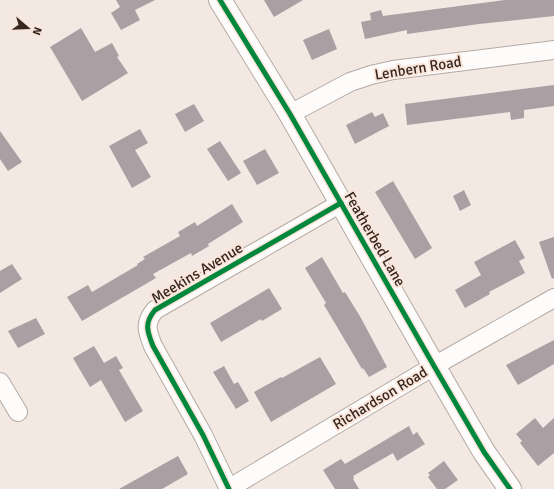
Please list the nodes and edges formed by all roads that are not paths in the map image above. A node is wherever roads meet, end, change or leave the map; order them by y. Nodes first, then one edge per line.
1 (220, 0) edge
2 (554, 50) edge
3 (290, 114) junction
4 (341, 203) junction
5 (554, 298) edge
6 (434, 366) junction
7 (0, 382) edge
8 (18, 412) dead end
9 (229, 489) edge
10 (510, 489) edge

1 - 3 street, Featherbed Lane
2 - 3 street, Lenbern Road
3 - 4 street, Featherbed Lane
4 - 6 street, Featherbed Lane
4 - 9 street, Meekins Avenue
5 - 6 street, Richardson Road
6 - 9 street, Richardson Road
6 - 10 street, Featherbed Lane
7 - 8 street

